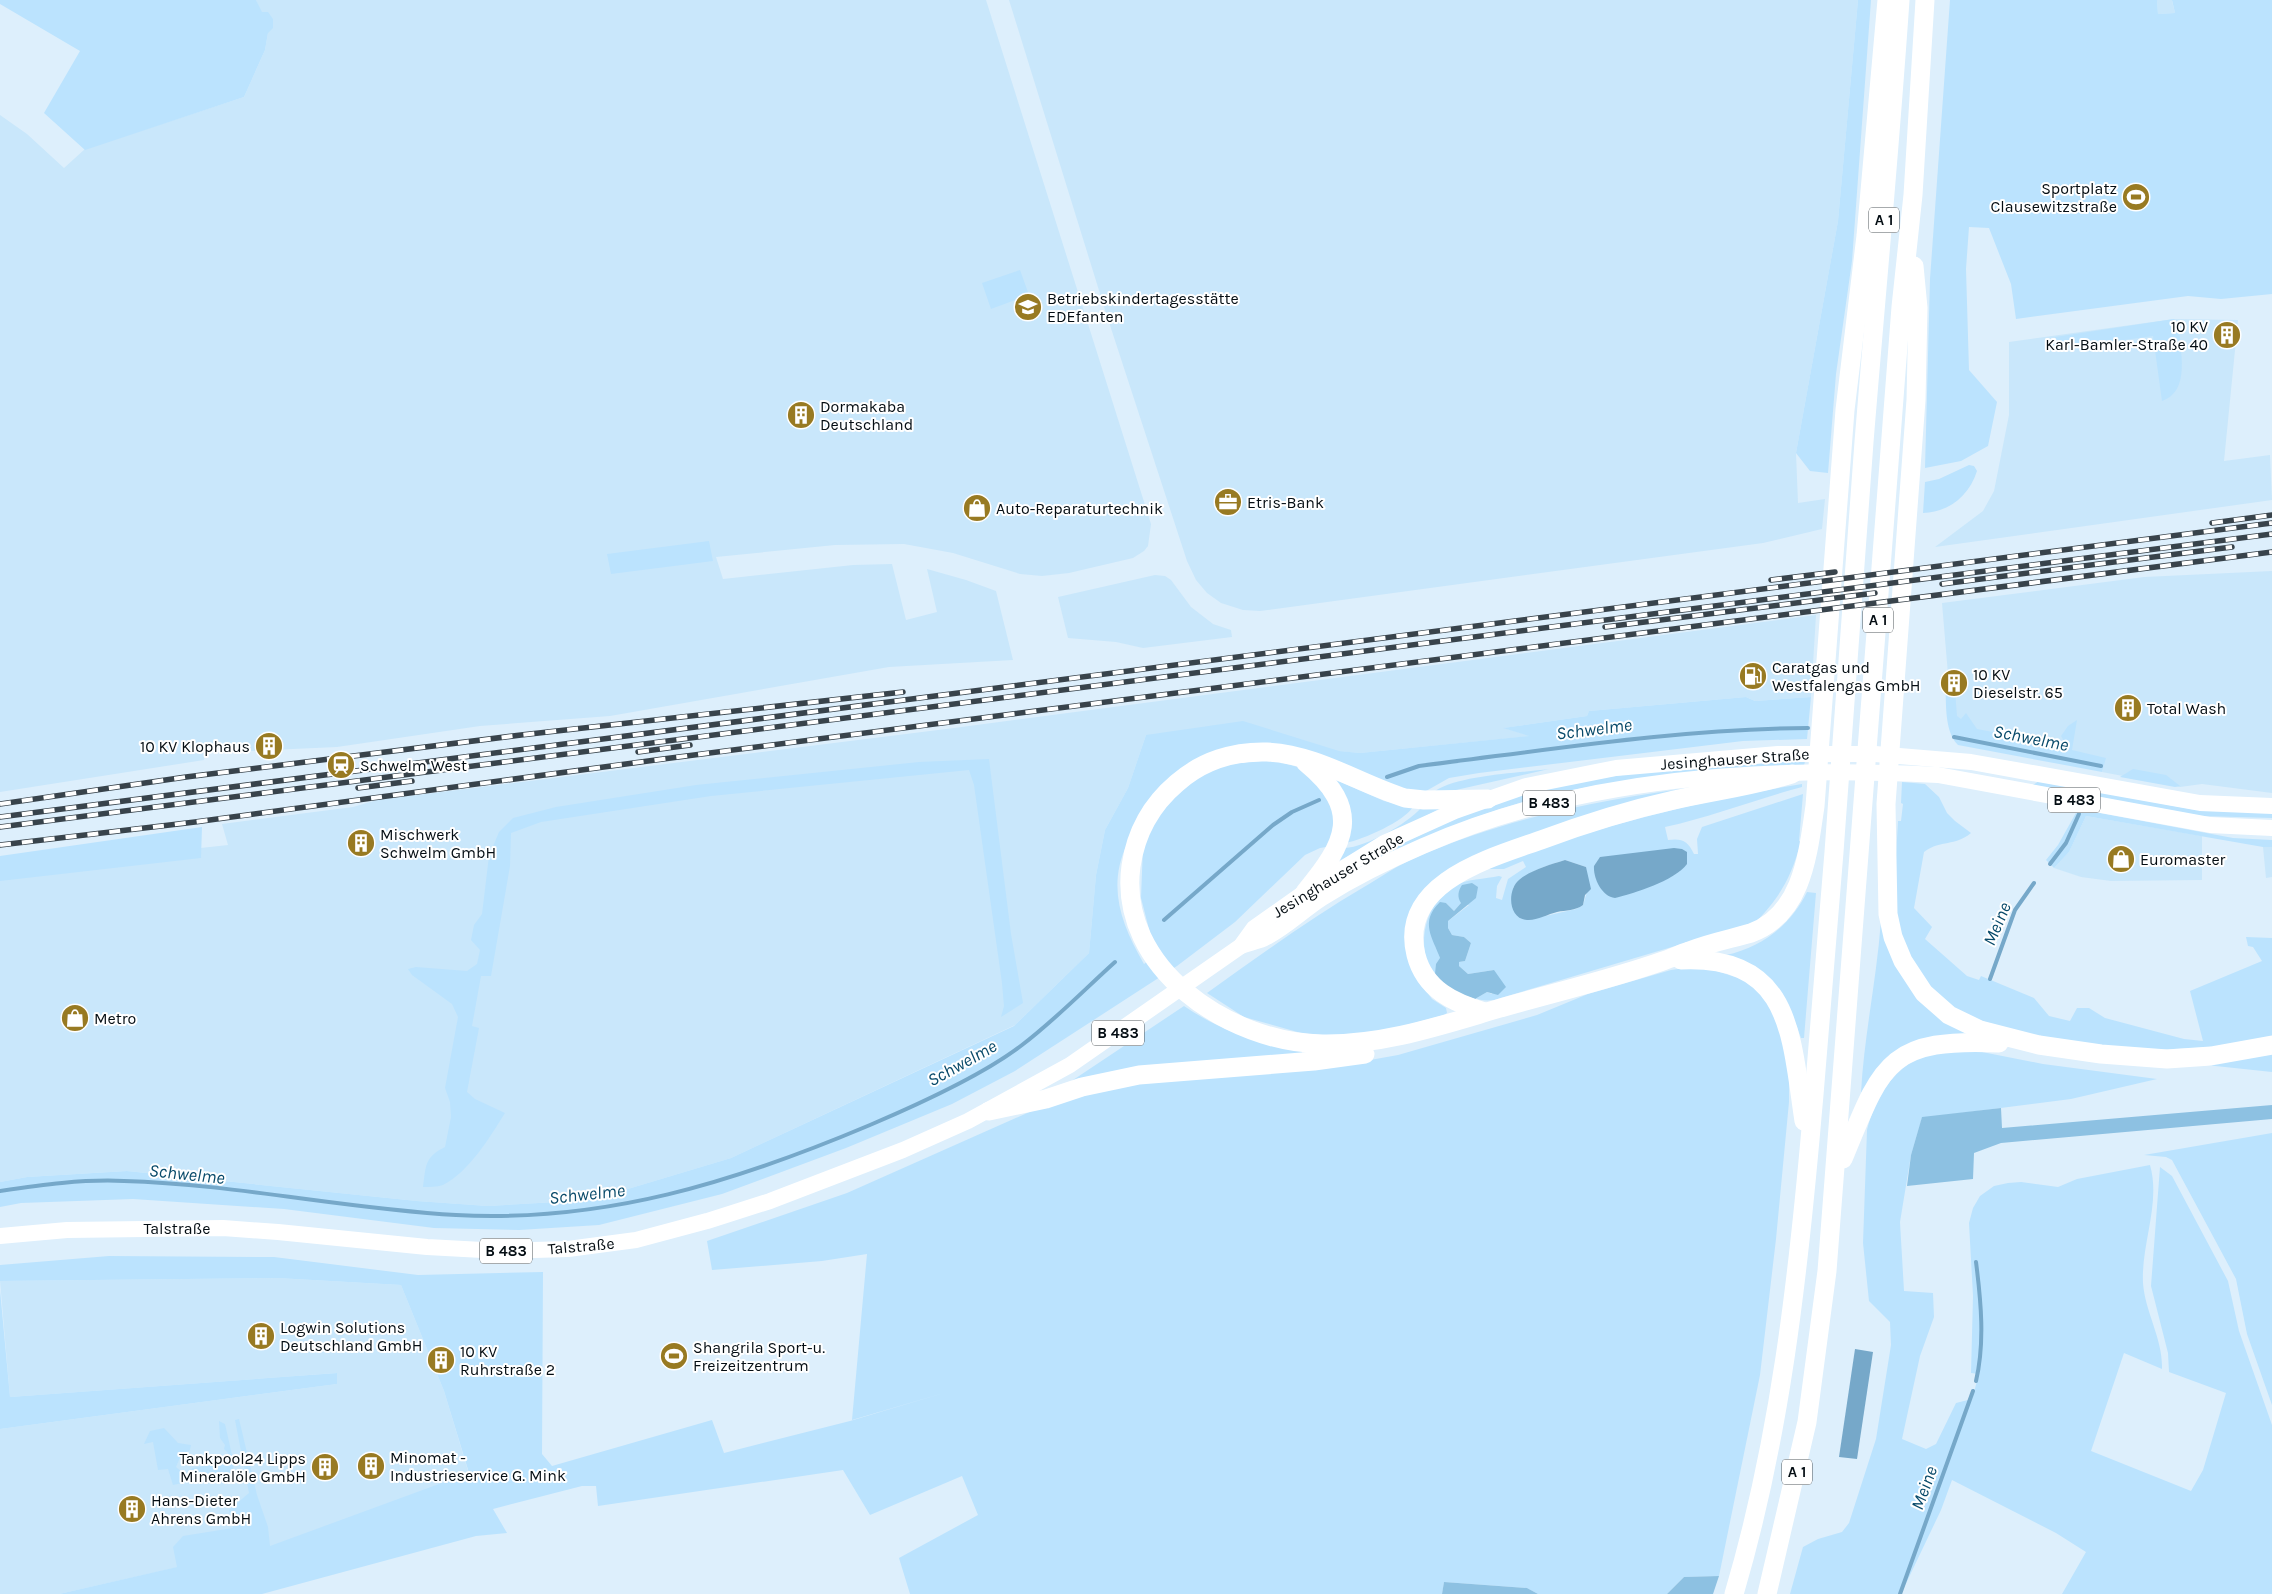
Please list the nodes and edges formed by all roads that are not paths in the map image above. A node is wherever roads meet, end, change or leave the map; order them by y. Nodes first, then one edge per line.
1 (1887, 0) edge
2 (1900, 0) edge
3 (1925, 0) edge
4 (1910, 220) junction
5 (1299, 758) junction
6 (1792, 774) junction
7 (1488, 799) junction
8 (2272, 806) edge
9 (2272, 828) edge
10 (1305, 892) junction
11 (1241, 946) junction
12 (1664, 961) junction
13 (1487, 1012) junction
14 (1392, 1039) junction
15 (2039, 1045) junction
16 (2272, 1045) edge
17 (989, 1111) junction
18 (1809, 1152) junction
19 (1836, 1174) junction
20 (0, 1236) edge
21 (1734, 1594) edge
22 (1767, 1594) edge

1 - 12 highway
2 - 18 highway, A 1
3 - 4 highway, A 1
4 - 15 highway, A 1
4 - 19 highway, A 1
5 - 7 highway
5 - 10 highway
5 - 14 highway
6 - 9 main road, Jesinghauser Straße / B 483
6 - 11 main road, Jesinghauser Straße / B 483
6 - 13 highway
7 - 8 main road, Jesinghauser Straße / B 483
7 - 10 main road, Jesinghauser Straße / B 483
10 - 11 main road, Jesinghauser Straße / B 483
11 - 17 main road, Jesinghauser Straße / B 483
12 - 13 highway
12 - 18 highway
13 - 14 highway
14 - 17 highway
15 - 16 highway
15 - 19 highway
17 - 20 main road, Talstraße / B 483
18 - 21 highway, A 1
19 - 22 highway, A 1

